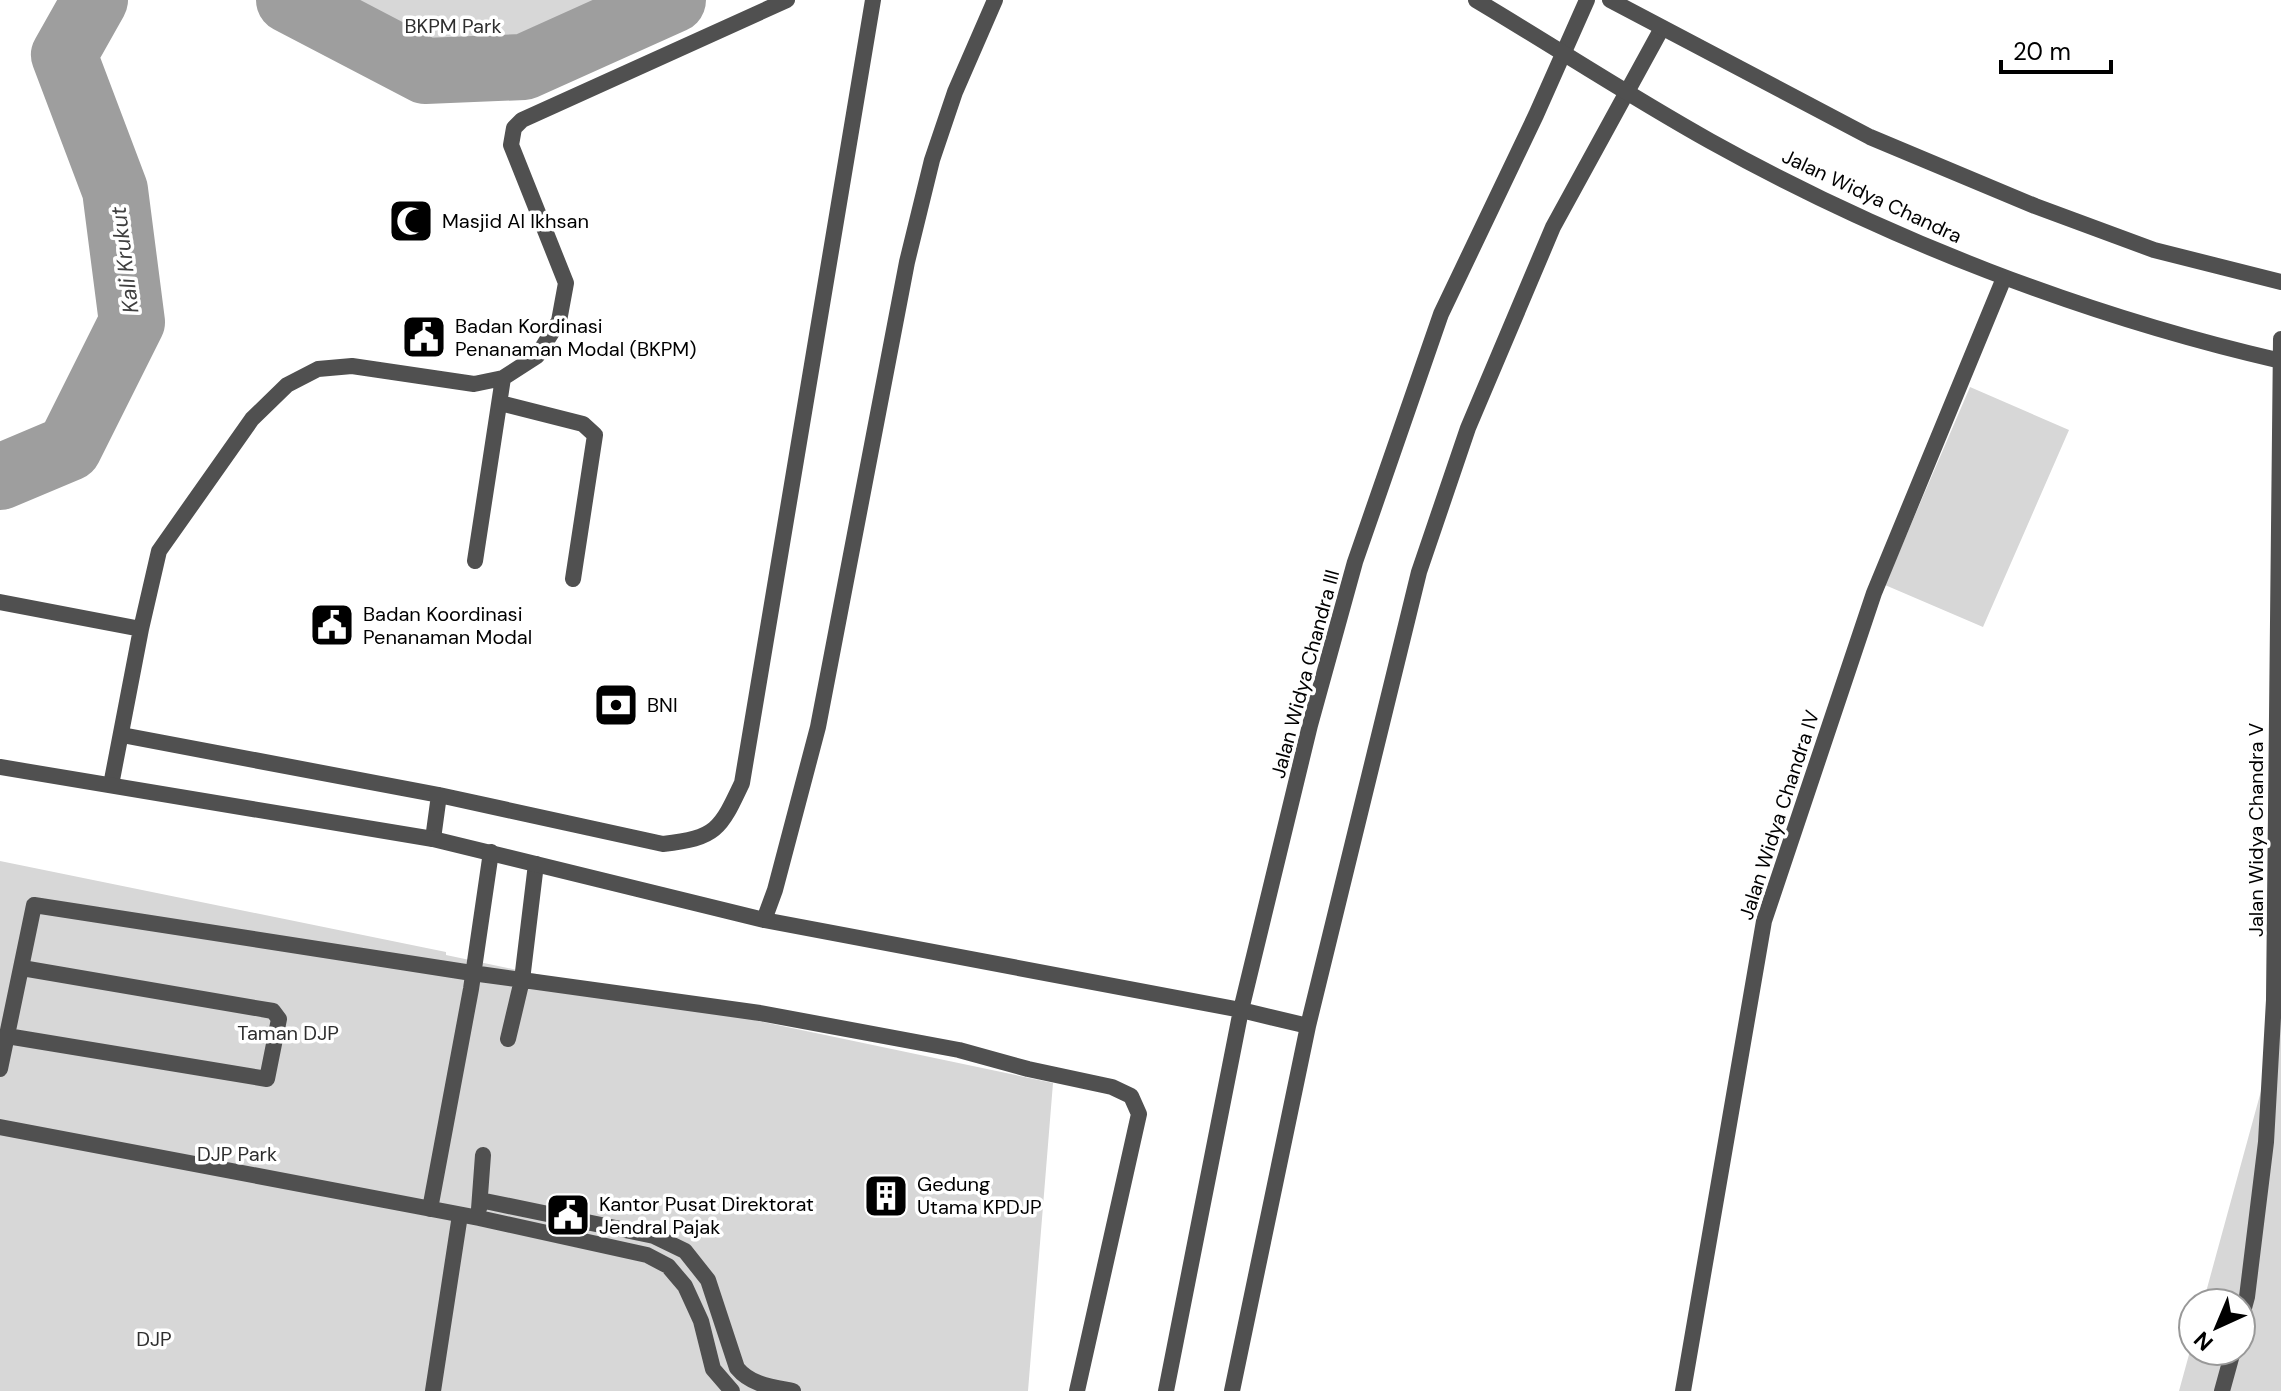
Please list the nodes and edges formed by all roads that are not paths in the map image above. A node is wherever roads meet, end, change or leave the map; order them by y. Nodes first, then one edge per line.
1 (787, 0) edge
2 (873, 0) edge
3 (995, 0) edge
4 (1476, 0) edge
5 (1587, 0) edge
6 (1610, 0) edge
7 (1662, 28) junction
8 (1563, 52) junction
9 (1628, 94) junction
10 (2004, 278) junction
11 (2281, 282) edge
12 (2281, 339) edge
13 (2280, 361) edge
14 (503, 378) junction
15 (500, 403) junction
16 (475, 561) dead end
17 (573, 579) dead end
18 (0, 602) edge
19 (141, 629) junction
20 (122, 735) junction
21 (0, 767) edge
22 (111, 785) junction
23 (439, 795) junction
24 (433, 839) junction
25 (491, 852) junction
26 (536, 864) junction
27 (764, 920) junction
28 (22, 968) junction
29 (472, 973) junction
30 (522, 980) junction
31 (1241, 1010) junction
32 (1308, 1026) junction
33 (7, 1036) junction
34 (508, 1039) dead end
35 (0, 1069) edge
36 (0, 1127) edge
37 (483, 1155) dead end
38 (480, 1200) junction
39 (430, 1209) junction
40 (460, 1215) junction
41 (479, 1218) junction
42 (2248, 1287) edge
43 (2229, 1367) edge
44 (433, 1391) edge
45 (732, 1391) edge
46 (793, 1391) edge
47 (1077, 1391) edge
48 (1166, 1391) edge
49 (1232, 1391) edge
50 (1683, 1391) edge
51 (2222, 1391) edge

1 - 14 street
2 - 23 street
3 - 27 street
4 - 8 street, Jalan Widya Chandra
5 - 8 street, Jalan Widya Chandra III
6 - 7 street
7 - 9 street
7 - 11 street
8 - 9 street, Jalan Widya Chandra
8 - 31 street, Jalan Widya Chandra III
9 - 10 street, Jalan Widya Chandra
9 - 32 street
10 - 13 street, Jalan Widya Chandra
10 - 50 street, Jalan Widya Chandra IV
12 - 13 street, Jalan Widya Chandra V
13 - 42 street, Jalan Widya Chandra V
14 - 15 street
14 - 19 street
15 - 16 street
15 - 17 street
18 - 19 street
19 - 20 street
20 - 22 street
20 - 23 street
21 - 22 street
22 - 24 street
23 - 24 street
24 - 25 street
25 - 26 street
25 - 29 street
26 - 27 street
26 - 30 street
27 - 31 street
28 - 29 street
28 - 33 street
28 - 33 street
29 - 30 street
29 - 39 street
30 - 34 street
30 - 47 street
31 - 32 street
31 - 48 street, Jalan Widya Chandra III
32 - 49 street
33 - 35 street
36 - 39 street
37 - 38 street
38 - 41 street
38 - 46 street
39 - 40 street
40 - 41 street
40 - 44 street
41 - 45 street
43 - 51 street

